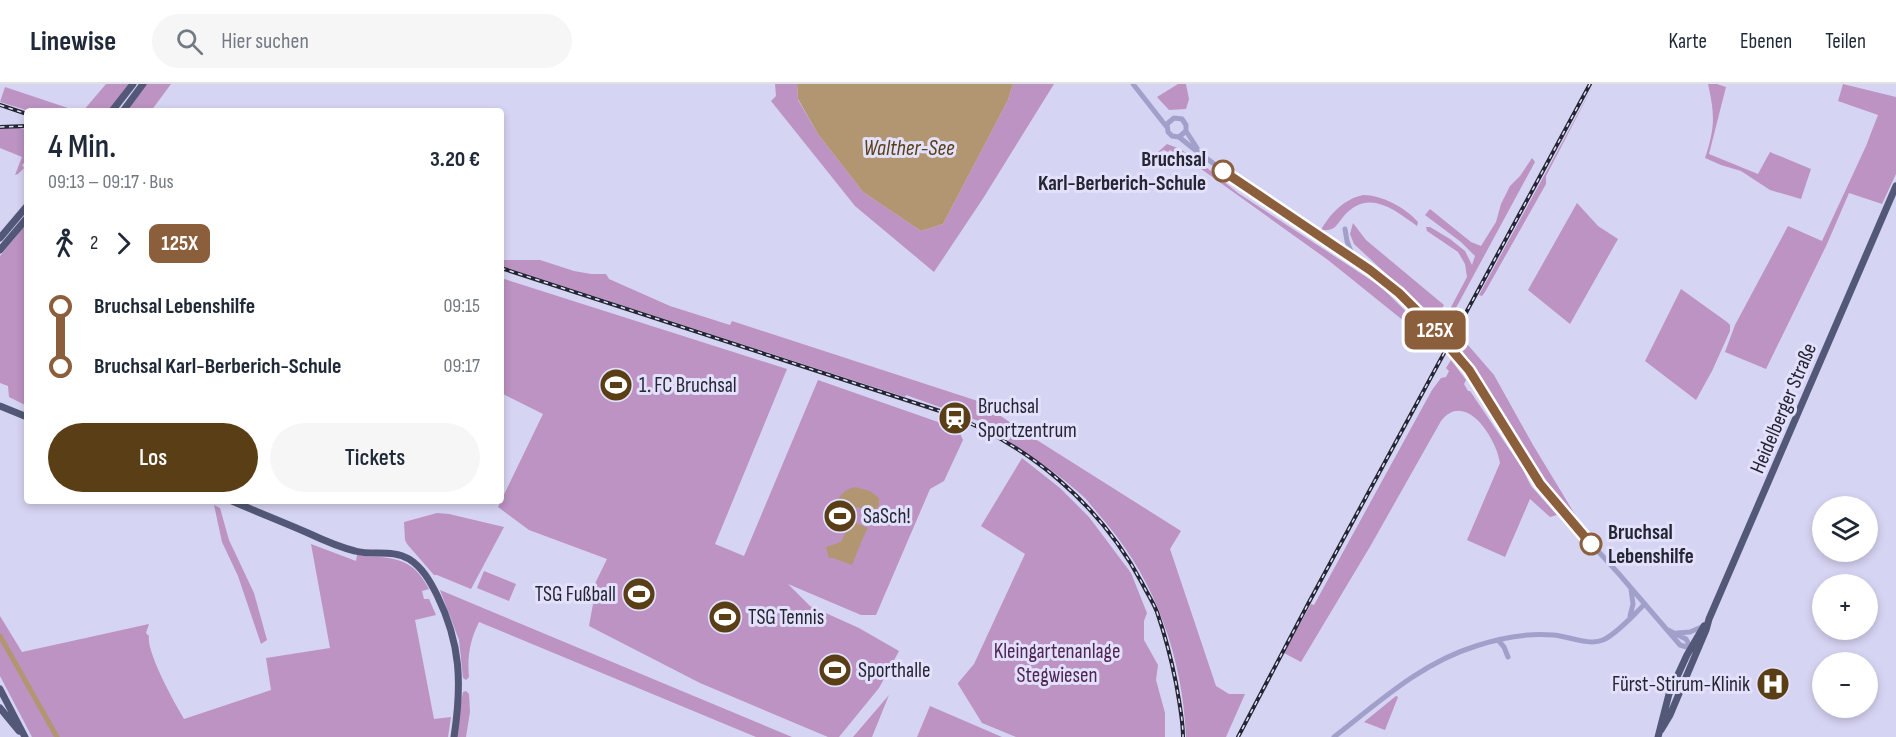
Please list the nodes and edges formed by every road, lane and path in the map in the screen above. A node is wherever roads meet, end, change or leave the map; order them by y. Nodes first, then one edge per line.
1 (133, 84) edge
2 (143, 84) edge
3 (1133, 84) edge
4 (114, 108) edge
5 (125, 108) edge
6 (1154, 109) junction
7 (1172, 119) junction
8 (1166, 126) junction
9 (1186, 131) junction
10 (1179, 137) junction
11 (1199, 152) junction
12 (1896, 186) edge
13 (24, 210) edge
14 (24, 222) edge
15 (1345, 229) dead end
16 (0, 238) edge
17 (0, 250) edge
18 (1354, 258) junction
19 (0, 406) edge
20 (24, 416) edge
21 (239, 504) edge
22 (1631, 588) junction
23 (1645, 604) junction
24 (1630, 617) junction
25 (1709, 619) junction
26 (1704, 626) junction
27 (1667, 629) junction
28 (1677, 633) junction
29 (1498, 640) junction
30 (1694, 650) junction
31 (1508, 657) dead end
32 (0, 689) edge
33 (0, 708) edge
34 (1659, 734) edge
35 (24, 737) edge
36 (454, 737) edge
37 (1334, 737) edge

1 - 4 main road
2 - 5 main road
3 - 6 street
6 - 7 street
6 - 8 street
7 - 8 street
7 - 9 street
8 - 10 street
9 - 10 street
9 - 11 street
10 - 11 street
11 - 18 street
12 - 25 main road, Heidelberger Straße
13 - 16 main road
14 - 17 main road
15 - 18 street
18 - 22 street, bridge
19 - 20 main road
21 - 36 main road
22 - 23 street
22 - 24 street
23 - 24 street
23 - 27 street
24 - 29 street
25 - 26 main road
25 - 30 main road
26 - 28 street
26 - 30 main road
27 - 28 street
27 - 30 street
28 - 30 street
29 - 31 street
29 - 37 street
30 - 34 main road
32 - 35 main road
33 - 35 main road

